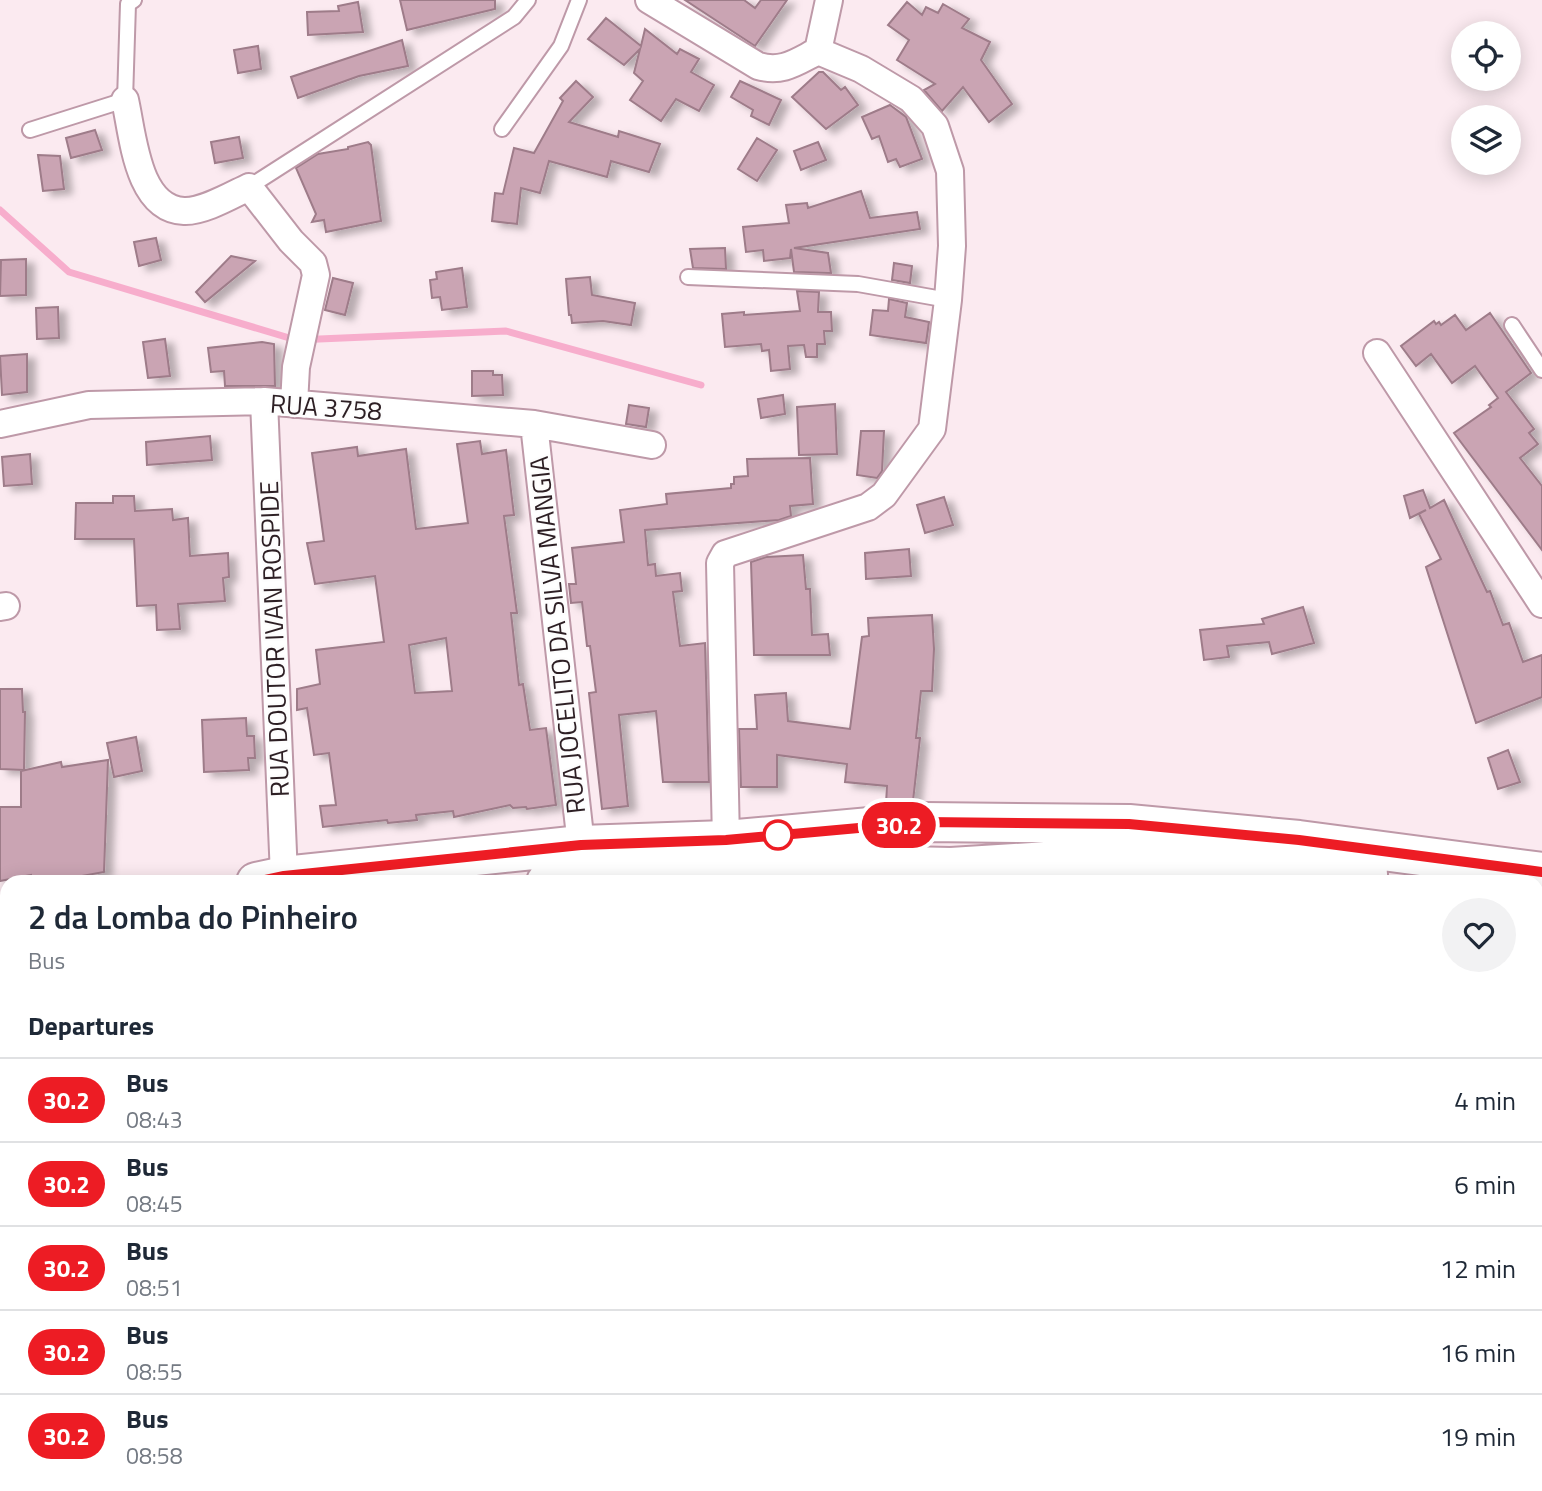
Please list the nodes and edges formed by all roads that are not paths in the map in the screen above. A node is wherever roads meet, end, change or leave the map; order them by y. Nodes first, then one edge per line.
1 (134, 0) edge
2 (528, 0) edge
3 (579, 0) edge
4 (649, 0) edge
5 (829, 0) edge
6 (818, 51) junction
7 (125, 100) junction
8 (502, 129) dead end
9 (30, 130) dead end
10 (249, 187) junction
11 (688, 277) dead end
12 (948, 300) junction
13 (1512, 325) dead end
14 (1377, 353) dead end
15 (1542, 370) edge
16 (264, 401) junction
17 (294, 404) junction
18 (0, 424) edge
19 (534, 424) junction
20 (652, 445) dead end
21 (1542, 604) edge
22 (925, 822) junction
23 (982, 823) junction
24 (726, 840) junction
25 (581, 845) junction
26 (951, 870) edge
27 (1542, 872) edge
28 (270, 875) edge
29 (307, 875) edge
30 (625, 875) edge
31 (1375, 875) edge

1 - 7 lane
2 - 10 lane
3 - 8 lane
4 - 6 street
5 - 6 street
6 - 12 street
7 - 9 lane
7 - 10 street
10 - 17 street
11 - 12 lane
12 - 24 street
13 - 15 lane
14 - 21 street
16 - 17 street, RUA 3758
16 - 18 street, RUA 3758
16 - 28 street, RUA DOUTOR IVAN ROSPIDE
17 - 19 street, RUA 3758
19 - 20 street, RUA 3758
19 - 25 street, RUA JOCELITO DA SILVA MANGIA
22 - 23 main road
22 - 24 main road
22 - 26 main road
23 - 26 main road
23 - 27 main road
24 - 25 main road
25 - 29 main road
26 - 30 main road
26 - 31 main road

